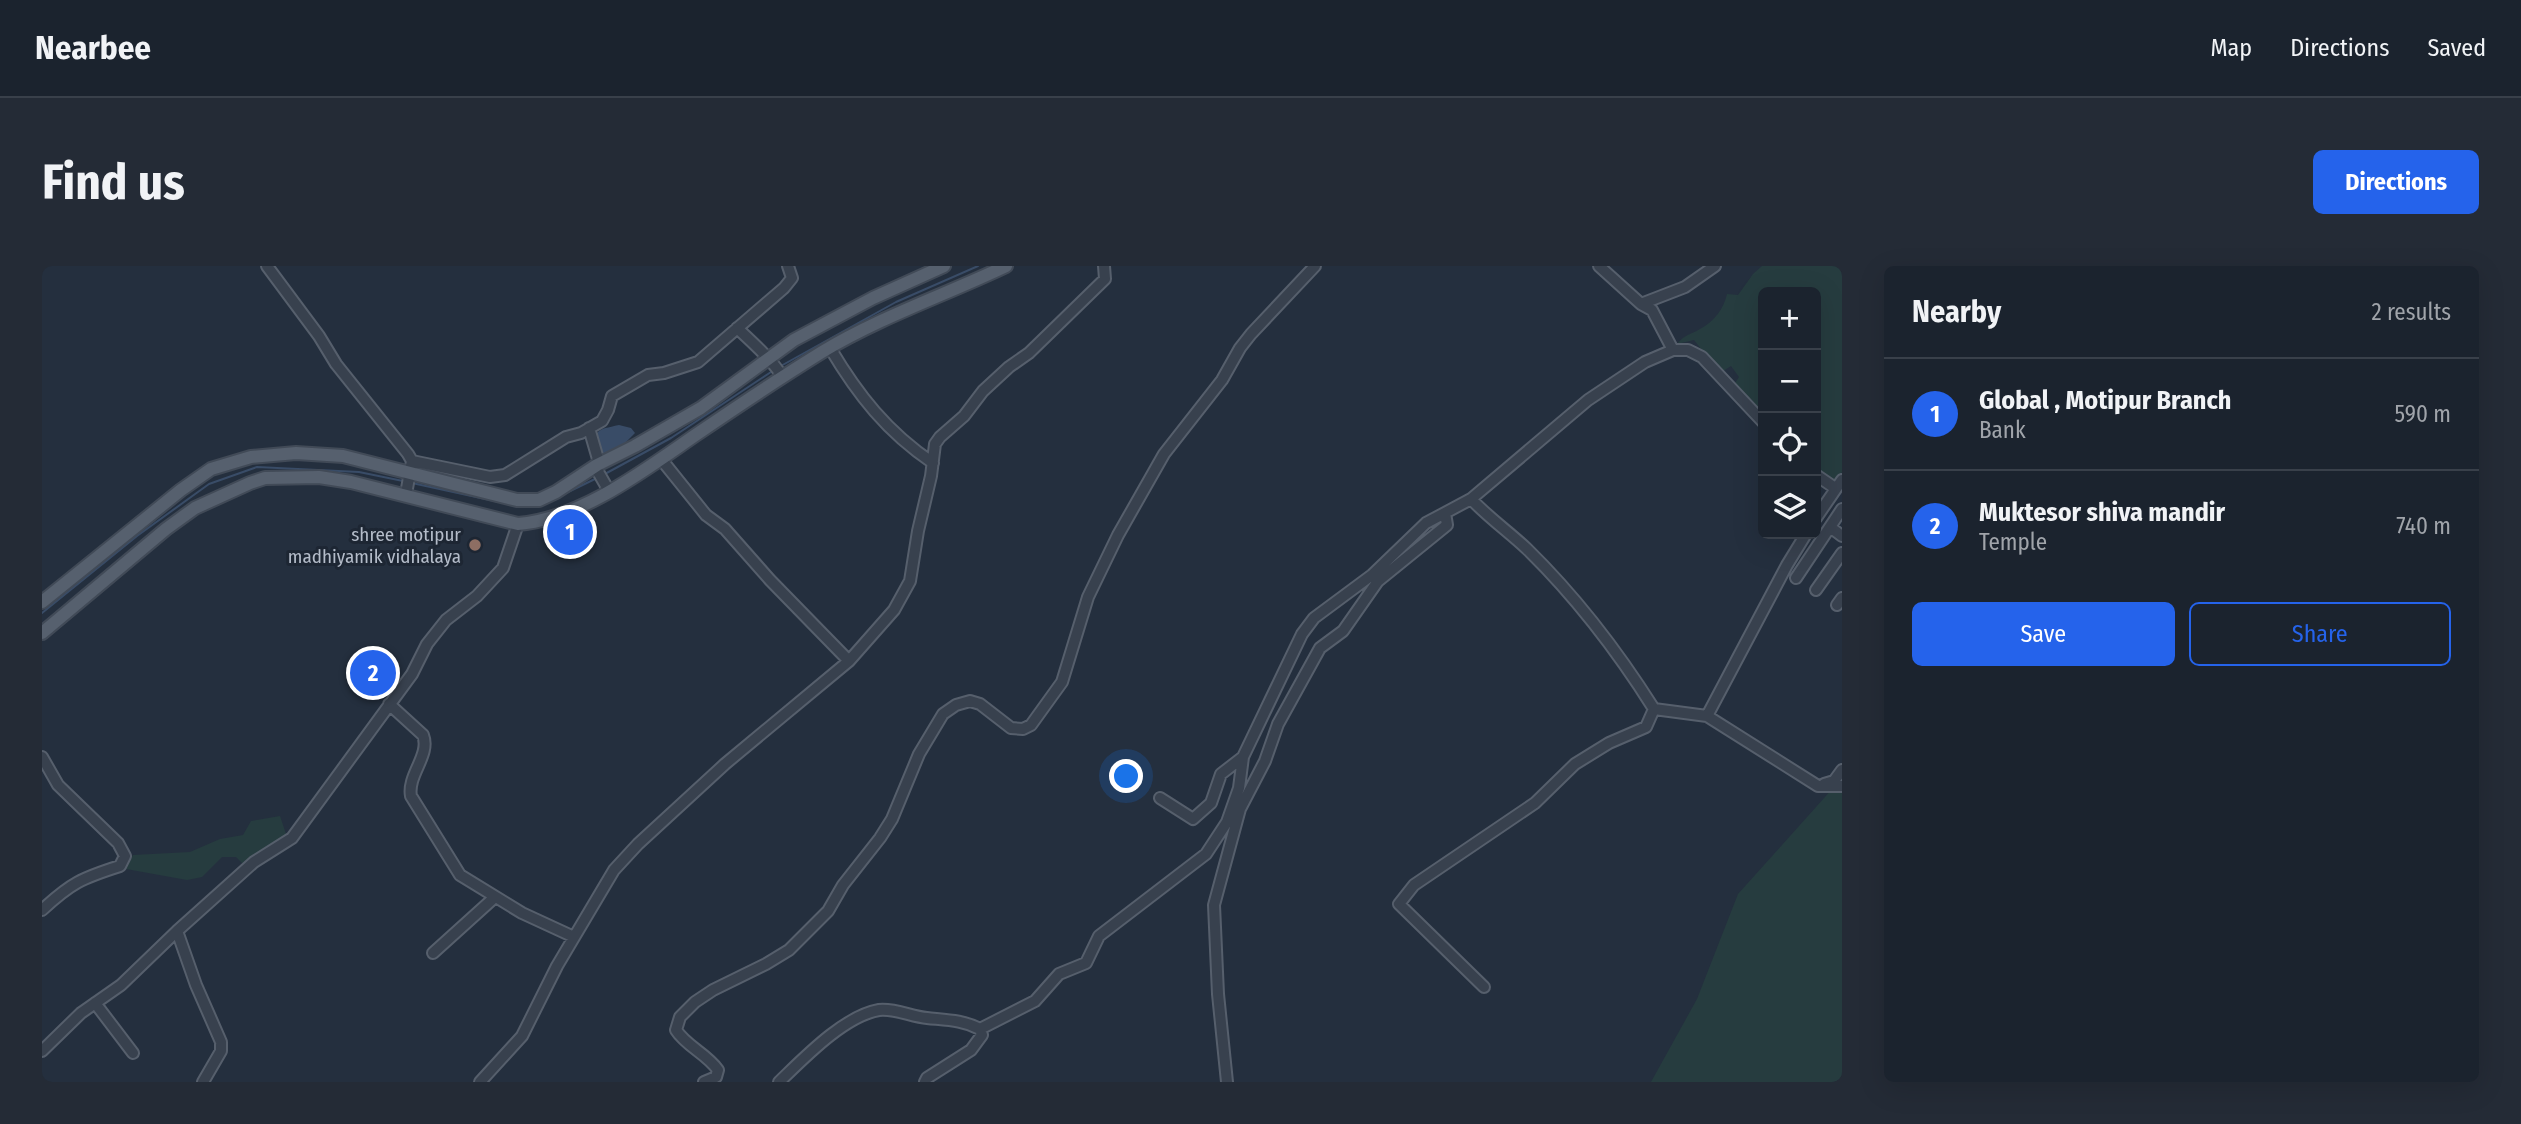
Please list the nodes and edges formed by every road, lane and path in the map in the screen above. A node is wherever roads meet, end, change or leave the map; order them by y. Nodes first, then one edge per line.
1 (267, 266) edge
2 (788, 266) edge
3 (944, 266) edge
4 (1006, 266) edge
5 (1104, 266) edge
6 (1315, 266) edge
7 (1599, 266) edge
8 (1715, 266) edge
9 (1641, 304) junction
10 (737, 328) junction
11 (830, 348) junction
12 (1673, 350) junction
13 (770, 359) junction
14 (783, 377) junction
15 (1758, 417) edge
16 (589, 428) junction
17 (661, 459) junction
18 (933, 463) junction
19 (597, 468) junction
20 (1819, 476) edge
21 (409, 479) junction
22 (1839, 484) edge
23 (607, 487) junction
24 (1471, 499) junction
25 (1842, 509) edge
26 (1821, 511) edge
27 (1445, 513) junction
28 (518, 524) junction
29 (1830, 527) junction
30 (1842, 536) edge
31 (1803, 539) edge
32 (1842, 553) edge
33 (1796, 578) dead end
34 (1816, 590) dead end
35 (42, 602) edge
36 (42, 633) edge
37 (849, 661) junction
38 (389, 704) junction
39 (1654, 709) junction
40 (1707, 716) junction
41 (42, 757) edge
42 (1243, 757) junction
43 (1842, 770) edge
44 (1818, 786) junction
45 (1842, 786) edge
46 (1160, 798) dead end
47 (495, 897) junction
48 (42, 910) edge
49 (177, 931) junction
50 (574, 937) junction
51 (433, 953) dead end
52 (1484, 987) dead end
53 (95, 1003) junction
54 (980, 1029) junction
55 (42, 1051) edge
56 (133, 1053) dead end
57 (203, 1082) edge
58 (480, 1082) edge
59 (704, 1082) edge
60 (779, 1082) edge
61 (925, 1082) edge
62 (1227, 1082) edge

1 - 21 street
2 - 10 street
3 - 13 main road
4 - 11 main road
5 - 18 street
6 - 59 street
7 - 9 street
8 - 9 street
9 - 12 street
10 - 13 street
10 - 16 street
11 - 14 main road
11 - 18 street
12 - 15 street
12 - 24 street
13 - 14 street
13 - 19 main road
14 - 17 main road
16 - 19 street
16 - 21 street
17 - 23 main road
17 - 37 street
18 - 37 street
19 - 21 main road
19 - 23 street
20 - 22 street
21 - 28 main road
21 - 35 main road
21 - 36 main road
22 - 26 street
23 - 28 main road
24 - 27 street
24 - 39 street
25 - 29 street
27 - 42 street
27 - 62 street
28 - 38 street
29 - 30 street
29 - 33 street
31 - 40 street
32 - 34 street
37 - 50 street
38 - 47 street
38 - 49 street
39 - 40 street
39 - 52 street
40 - 44 street
41 - 48 street
42 - 46 street
42 - 54 street
43 - 44 street
44 - 45 street
47 - 50 street
47 - 51 street
49 - 53 street
49 - 57 street
50 - 58 street
53 - 55 street
53 - 56 street
54 - 60 street
54 - 61 street

